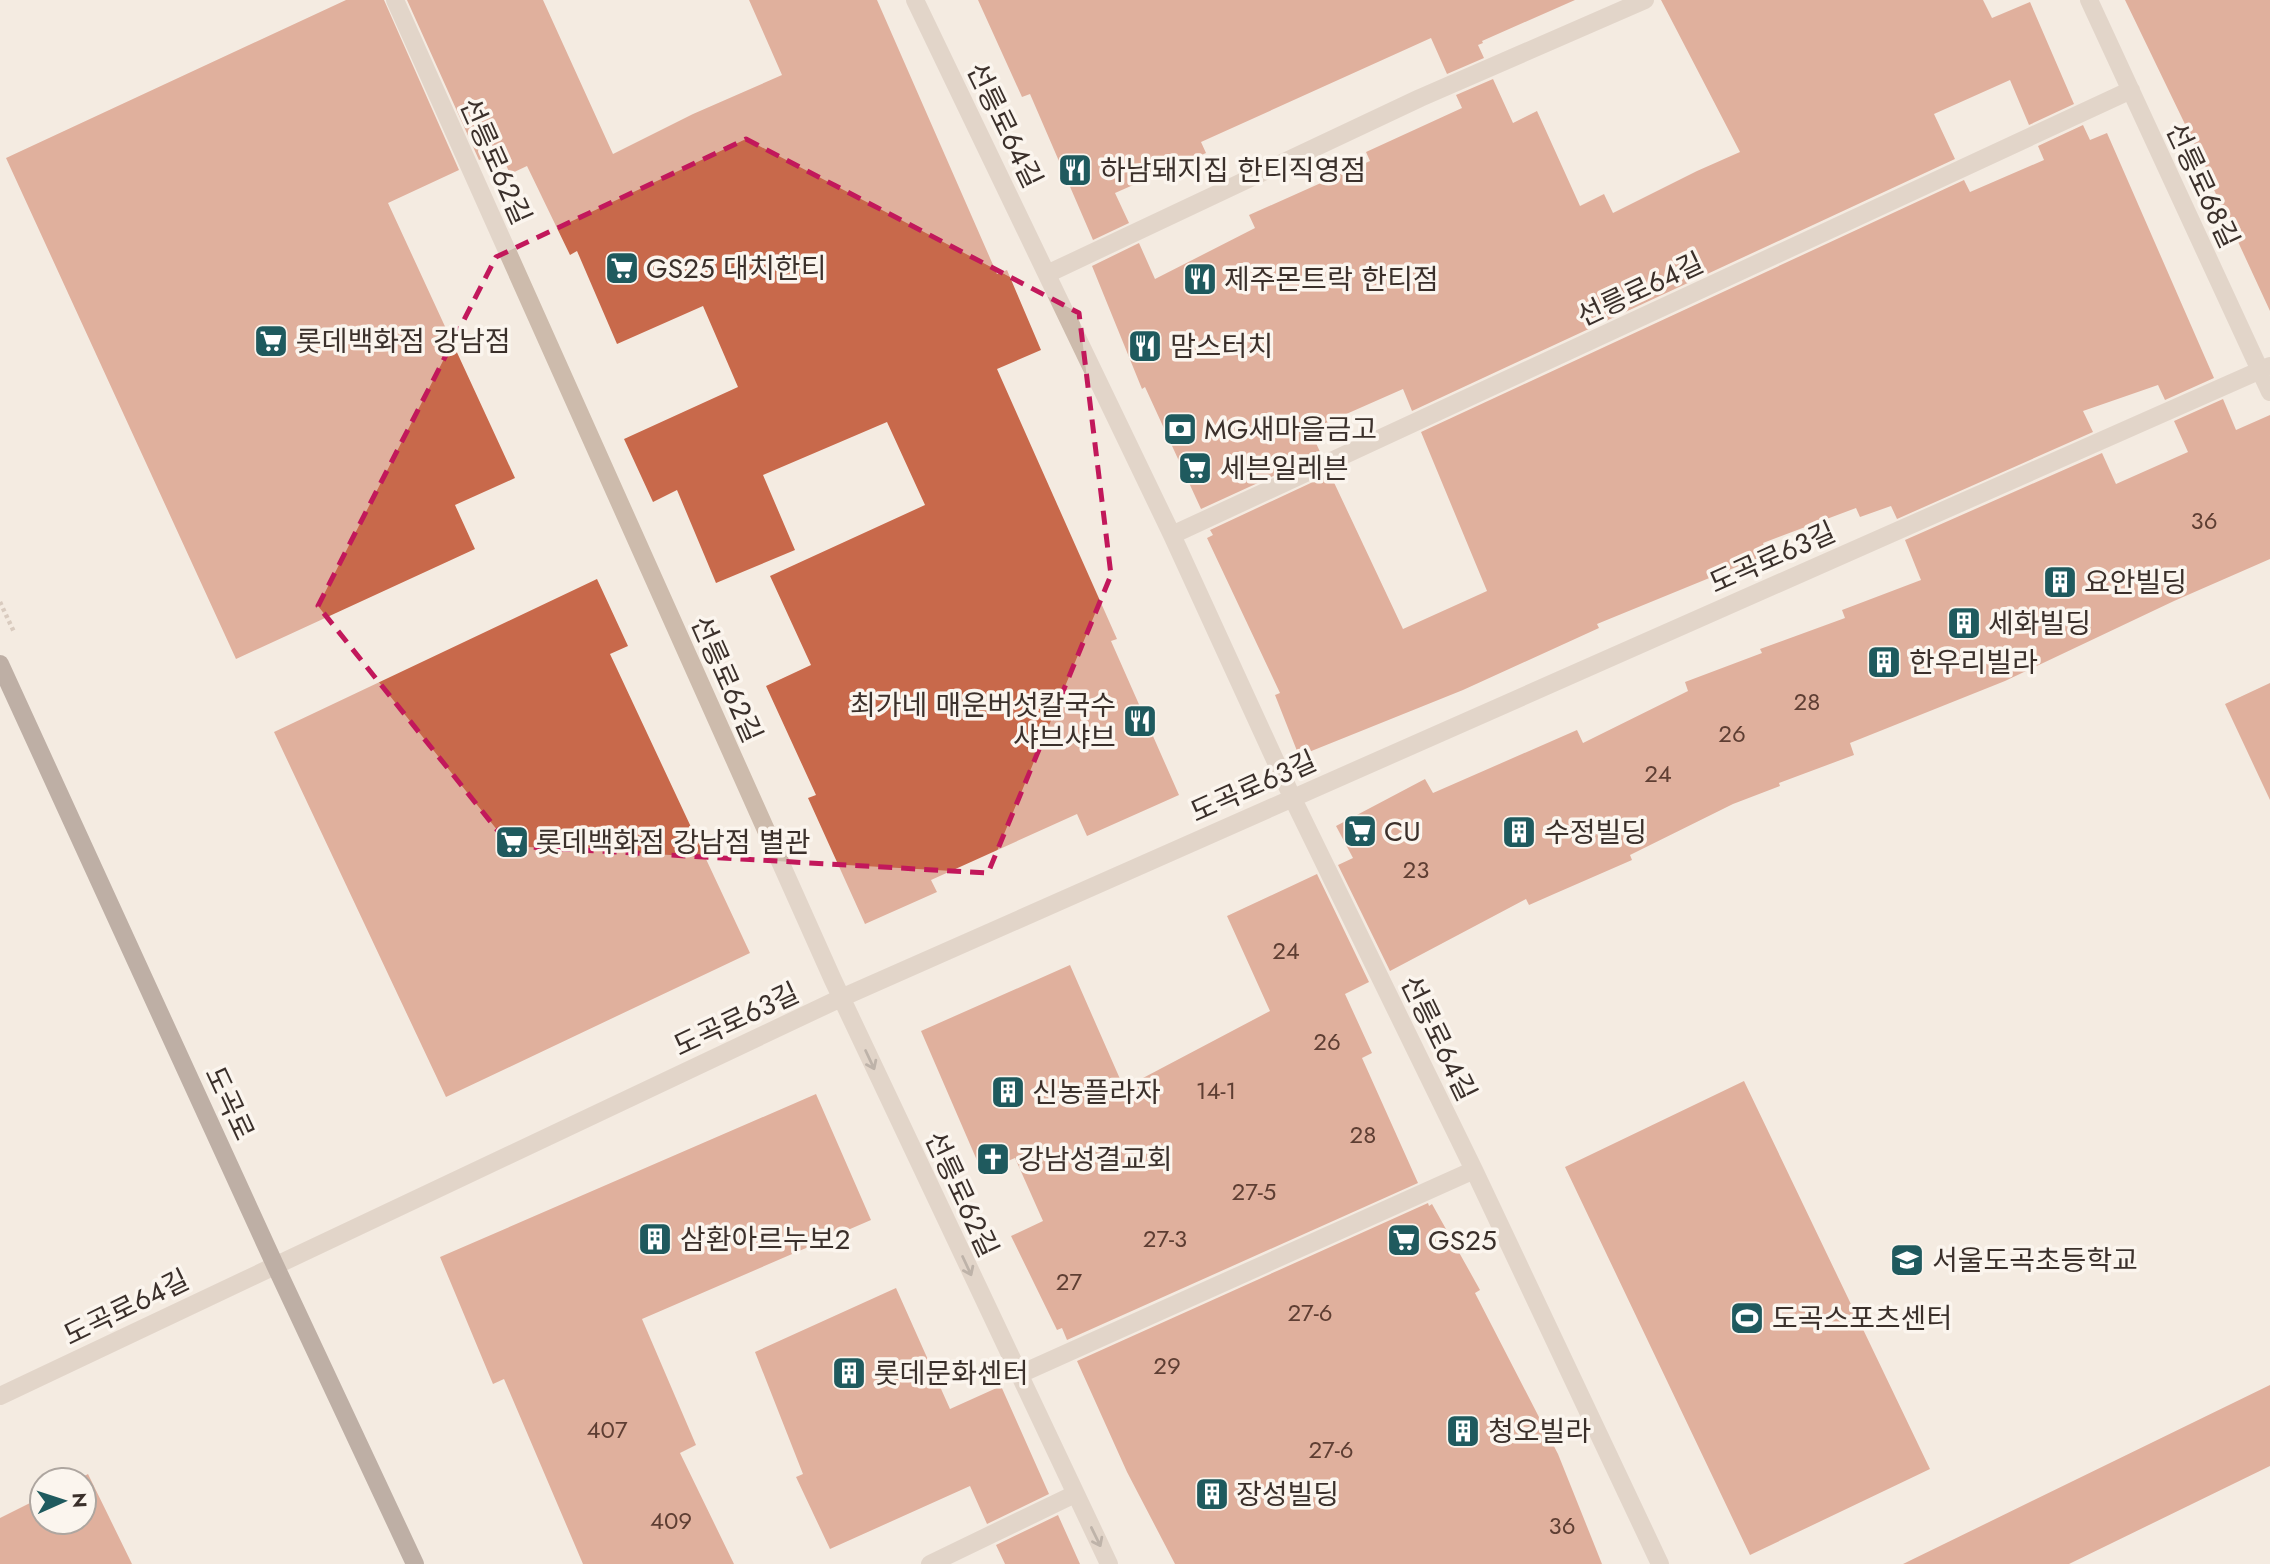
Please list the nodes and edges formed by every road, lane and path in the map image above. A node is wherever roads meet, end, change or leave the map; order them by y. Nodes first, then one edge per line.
1 (395, 0) edge
2 (915, 0) edge
3 (2089, 0) edge
4 (1640, 1) edge
5 (2131, 90) junction
6 (1047, 274) junction
7 (2265, 368) edge
8 (2270, 392) edge
9 (1172, 535) junction
10 (0, 664) edge
11 (1292, 797) junction
12 (841, 998) junction
13 (1474, 1170) junction
14 (275, 1265) junction
15 (1018, 1375) junction
16 (0, 1396) edge
17 (1075, 1494) junction
18 (415, 1564) edge
19 (930, 1564) edge
20 (1109, 1564) edge
21 (1660, 1564) edge

1 - 12 street, 선릉로62길
2 - 6 street, 선릉로64길
3 - 5 street, 선릉로68길
4 - 6 street
5 - 7 street, 선릉로68길
5 - 9 street, 선릉로64길
6 - 9 street, 선릉로64길
7 - 8 street, 선릉로68길
7 - 11 street, 도곡로63길
9 - 11 street, 선릉로64길
10 - 14 main road, 도곡로
11 - 12 street, 도곡로63길
11 - 13 street, 선릉로64길
12 - 14 street, 도곡로63길
12 -> 15 street, 선릉로62길
13 - 15 street
13 - 21 street, 선릉로64길
14 - 16 street, 도곡로64길
14 - 18 main road, 도곡로
15 - 17 street, 선릉로62길
17 - 19 street
17 -> 20 street, 선릉로62길

